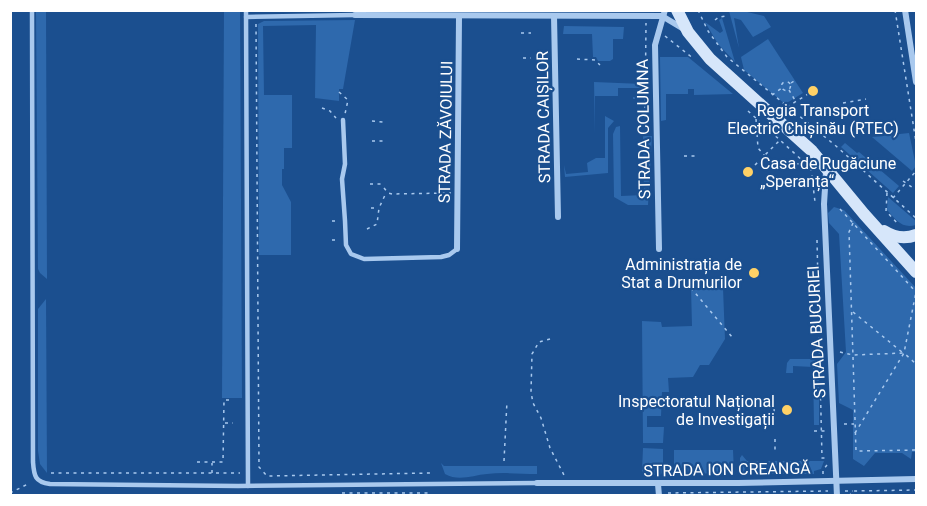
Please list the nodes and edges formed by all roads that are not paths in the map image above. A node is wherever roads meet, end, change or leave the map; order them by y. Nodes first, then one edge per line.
1 (32, 10) edge
2 (677, 10) edge
3 (905, 10) edge
4 (663, 13) edge
5 (246, 14) edge
6 (355, 15) joint
7 (554, 16) junction
8 (459, 17) junction
9 (688, 32) junction
10 (916, 82) edge
11 (343, 123) road end
12 (827, 168) junction
13 (558, 217) dead end
14 (873, 224) junction
15 (916, 235) edge
16 (457, 249) joint
17 (659, 249) dead end
18 (916, 272) edge
19 (916, 478) edge
20 (837, 480) junction
21 (537, 483) joint
22 (658, 484) junction
23 (248, 486) junction
24 (837, 493) edge
25 (659, 494) edge

1 - 23 lane
2 - 9 main road
3 - 10 street
4 - 7 street
4 - 9 street
4 - 17 street, STRADA COLUMNA
5 - 6 lane
5 - 23 lane
6 - 8 street
7 - 8 street
7 - 13 street, STRADA CAIȘILOR
8 - 16 street, STRADA ZĂVOIULUI
9 - 12 main road
11 - 16 lane
12 - 14 main road
12 - 20 street, STRADA BUCURIEI
14 - 15 main road
14 - 18 main road
19 - 20 street, STRADA ION CREANGĂ
20 - 22 street, STRADA ION CREANGĂ
20 - 24 street, STRADA BUCURIEI
21 - 22 street, STRADA ION CREANGĂ
21 - 23 lane
22 - 25 street

